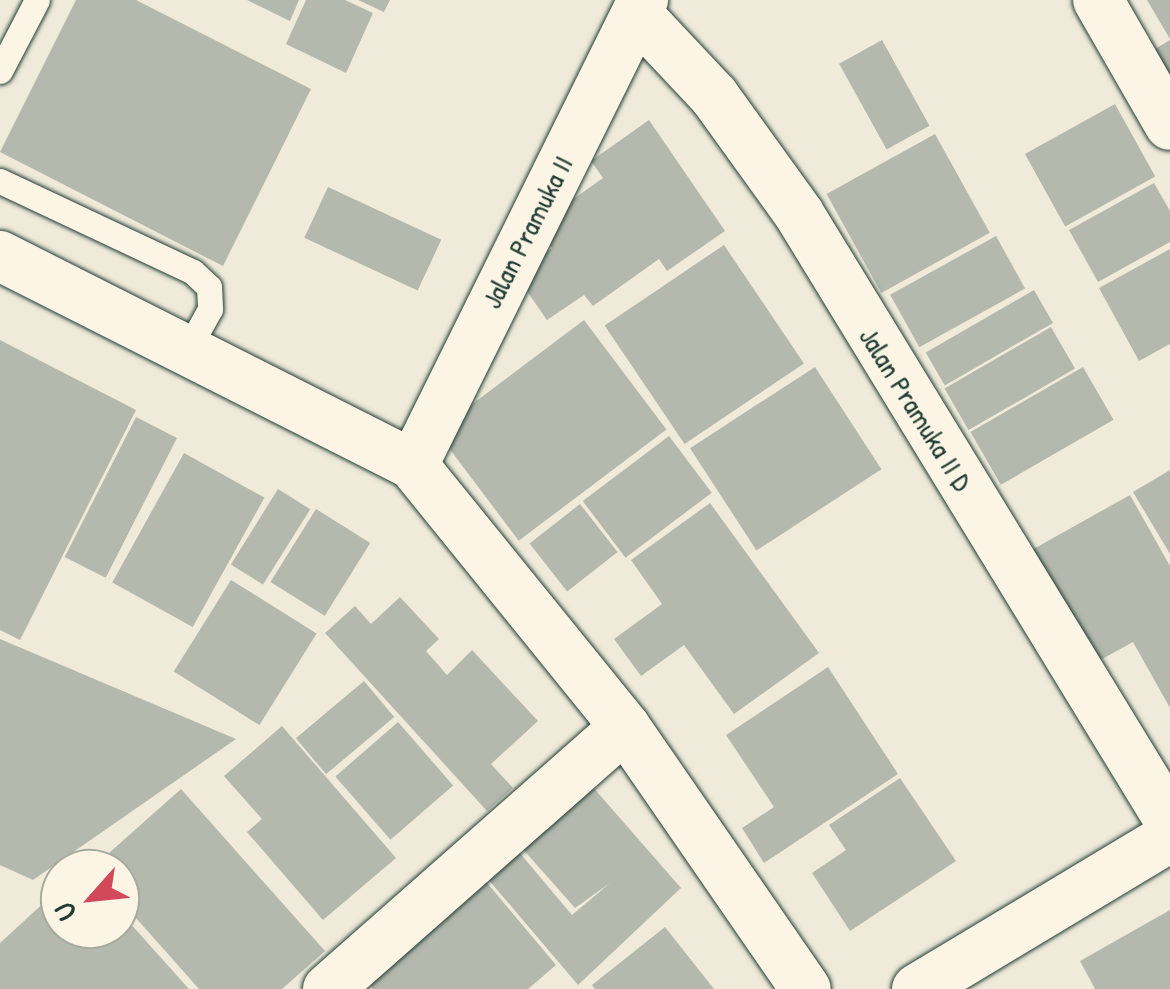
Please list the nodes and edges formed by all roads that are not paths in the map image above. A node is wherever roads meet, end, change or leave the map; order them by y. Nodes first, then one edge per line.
1 (37, 0) edge
2 (1098, 0) edge
3 (640, 7) edge
4 (0, 71) edge
5 (1170, 124) edge
6 (0, 181) edge
7 (0, 256) edge
8 (187, 350) junction
9 (413, 466) junction
10 (625, 727) junction
11 (1170, 821) edge
12 (1170, 837) edge
13 (328, 989) edge
14 (806, 989) edge
15 (917, 989) edge

1 - 4 lane
2 - 5 street
3 - 9 street, Jalan Pramuka II
3 - 11 street, Jalan Pramuka II D
6 - 8 lane
7 - 8 street
8 - 9 street
9 - 10 street
10 - 13 street
10 - 14 street
12 - 15 street

